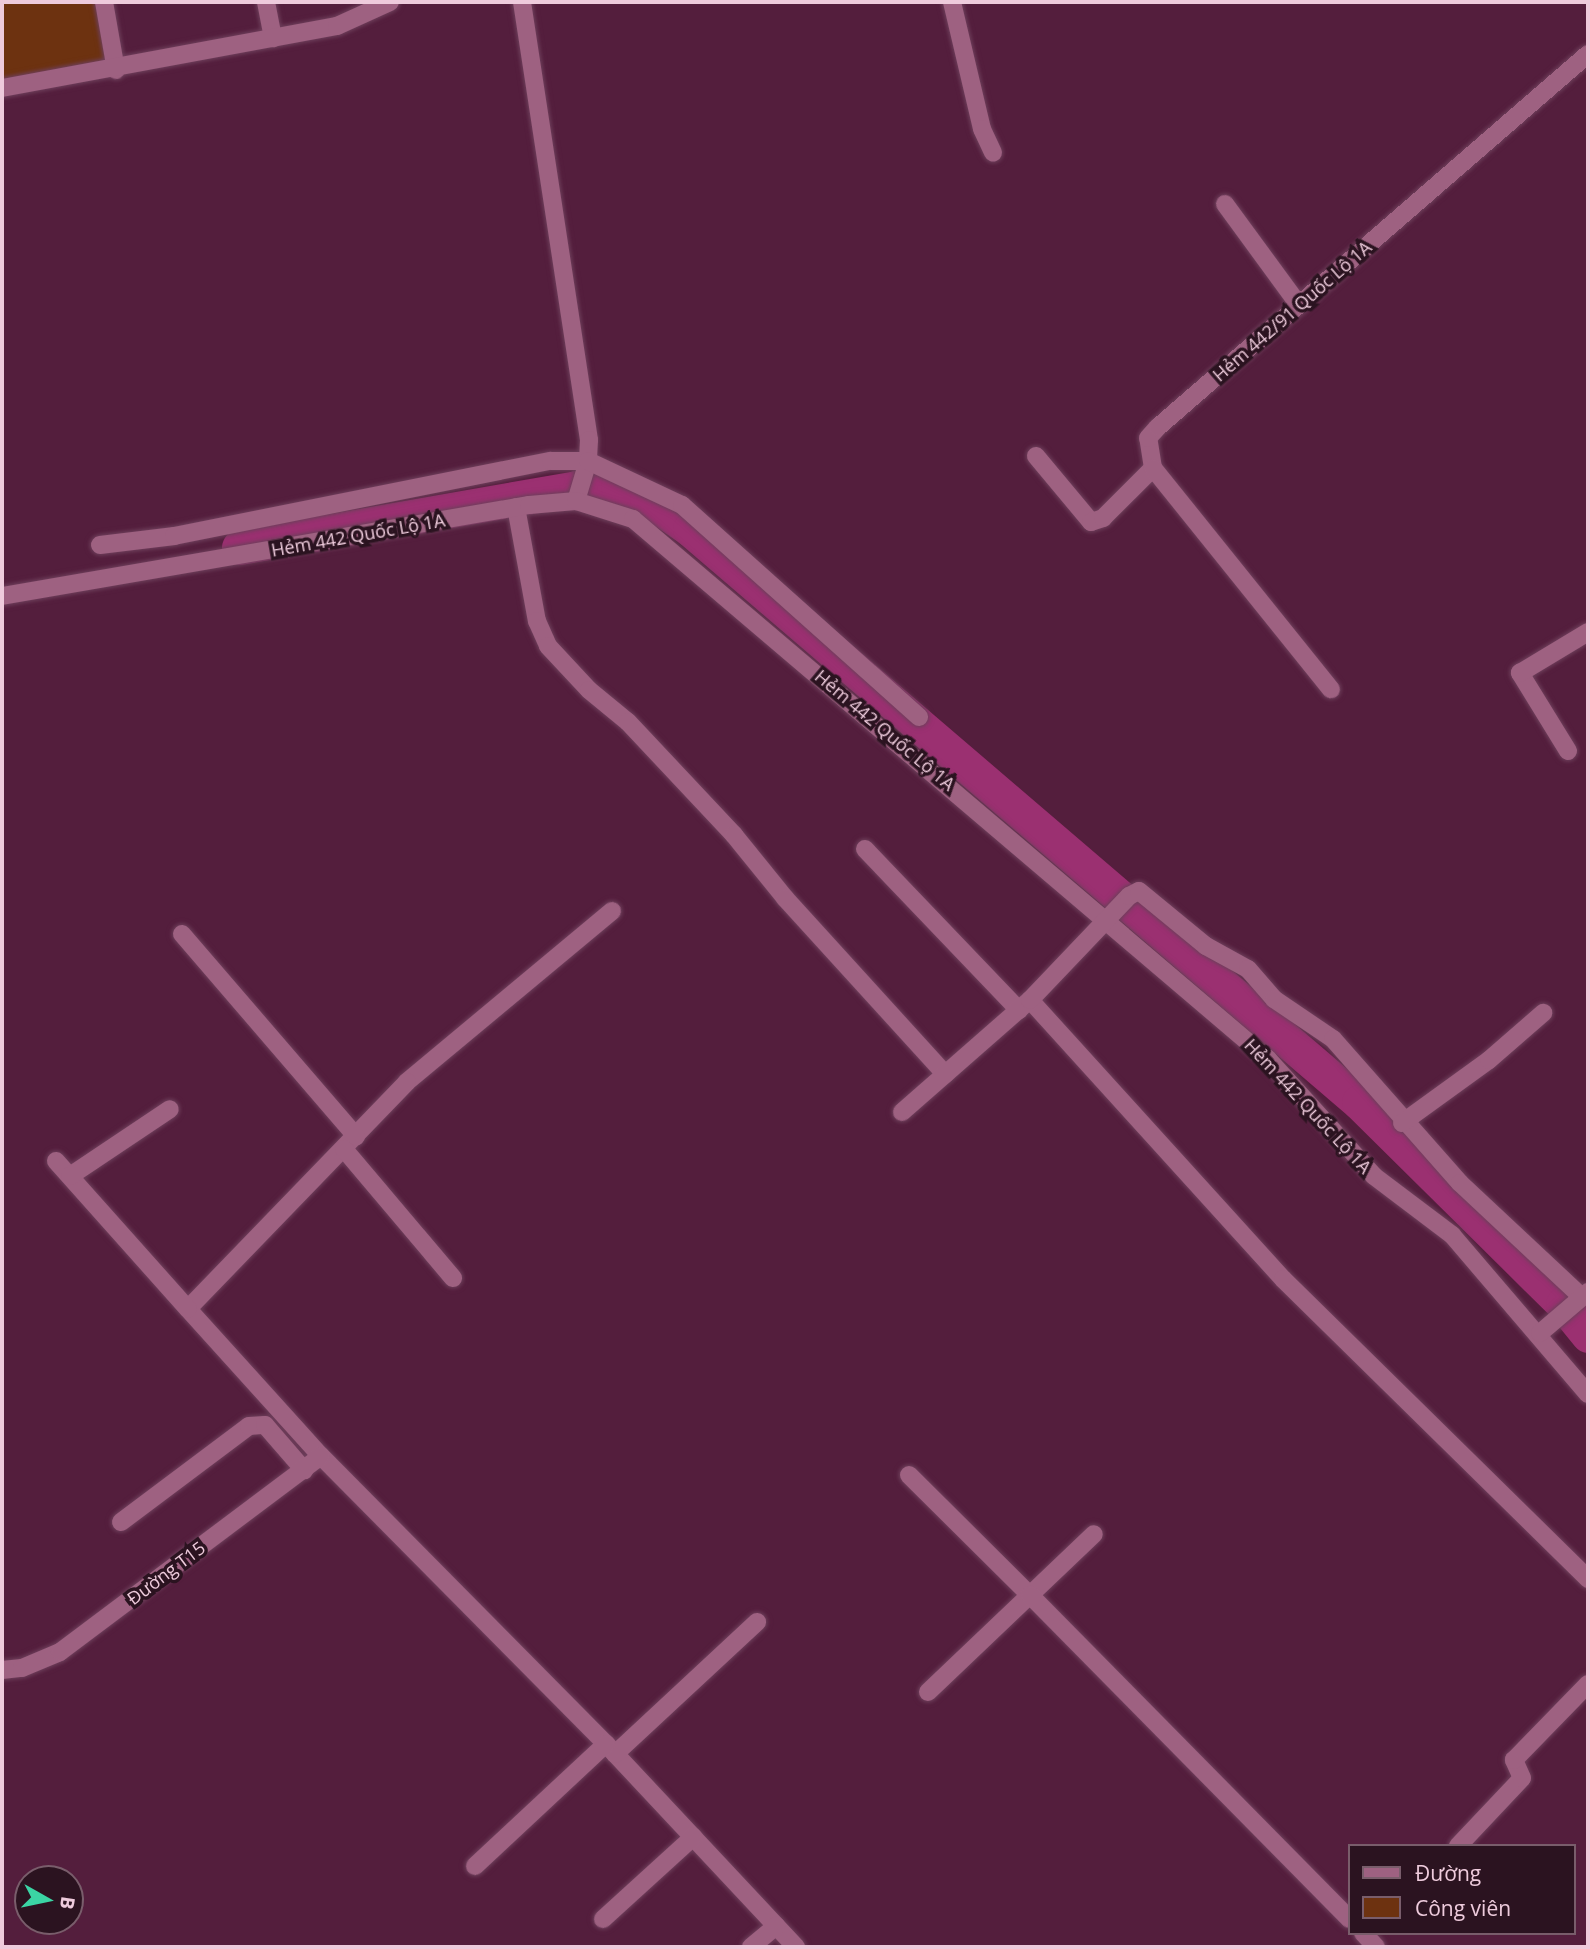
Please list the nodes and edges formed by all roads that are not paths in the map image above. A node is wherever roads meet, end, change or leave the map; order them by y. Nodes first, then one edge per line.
1 (104, 2) edge
2 (266, 2) edge
3 (522, 2) edge
4 (952, 2) edge
5 (381, 4) edge
6 (273, 38) junction
7 (1588, 54) edge
8 (116, 70) junction
9 (2, 88) edge
10 (993, 153) dead end
11 (1225, 204) dead end
12 (1299, 305) junction
13 (1036, 456) dead end
14 (588, 461) junction
15 (1153, 468) junction
16 (579, 493) junction
17 (516, 508) junction
18 (100, 545) dead end
19 (2, 596) edge
20 (1588, 632) edge
21 (1331, 689) dead end
22 (919, 717) dead end
23 (1568, 751) dead end
24 (865, 849) dead end
25 (612, 911) dead end
26 (1109, 916) junction
27 (182, 934) dead end
28 (1025, 1005) junction
29 (1543, 1013) dead end
30 (945, 1074) junction
31 (170, 1109) dead end
32 (902, 1112) dead end
33 (1402, 1123) junction
34 (350, 1142) junction
35 (56, 1161) dead end
36 (70, 1176) junction
37 (453, 1278) dead end
38 (1581, 1298) edge
39 (188, 1309) junction
40 (1544, 1329) junction
41 (1588, 1394) edge
42 (321, 1456) junction
43 (304, 1470) junction
44 (909, 1475) dead end
45 (121, 1522) dead end
46 (1094, 1534) dead end
47 (1588, 1579) edge
48 (1030, 1595) junction
49 (757, 1622) dead end
50 (2, 1670) edge
51 (1588, 1684) edge
52 (928, 1692) dead end
53 (610, 1749) junction
54 (692, 1837) junction
55 (1460, 1844) edge
56 (475, 1866) dead end
57 (1347, 1908) edge
58 (603, 1919) dead end
59 (776, 1926) junction
60 (751, 1947) edge
61 (796, 1947) edge

1 - 8 street
2 - 6 street
3 - 14 street
4 - 10 street
5 - 6 street
6 - 8 street
7 - 12 street, Hẻm 442/91 Quốc Lộ 1A
8 - 9 street
11 - 12 street
12 - 15 street, Hẻm 442/91 Quốc Lộ 1A
13 - 15 street
14 - 16 street
14 - 18 street
14 - 22 street
15 - 21 street
16 - 17 street, Hẻm 442 Quốc Lộ 1A
16 - 26 street, Hẻm 442 Quốc Lộ 1A
17 - 19 street, Hẻm 442 Quốc Lộ 1A
17 - 30 street
20 - 23 street
24 - 28 street
25 - 34 street
26 - 28 street
26 - 33 street
26 - 40 street, Hẻm 442 Quốc Lộ 1A
27 - 34 street
28 - 30 street
28 - 47 street
29 - 33 street
30 - 32 street
31 - 36 street
33 - 38 street
34 - 37 street
34 - 39 street
35 - 36 street
36 - 39 street
38 - 40 street
39 - 42 street
40 - 41 street, Hẻm 442 Quốc Lộ 1A
42 - 43 street, Đường T15
42 - 53 street
43 - 45 street
43 - 50 street, Đường T15
44 - 48 street
46 - 48 street
48 - 52 street
48 - 57 street
49 - 53 street
51 - 55 street
53 - 54 street
53 - 56 street
54 - 58 street
54 - 59 street
59 - 60 street
59 - 61 street

